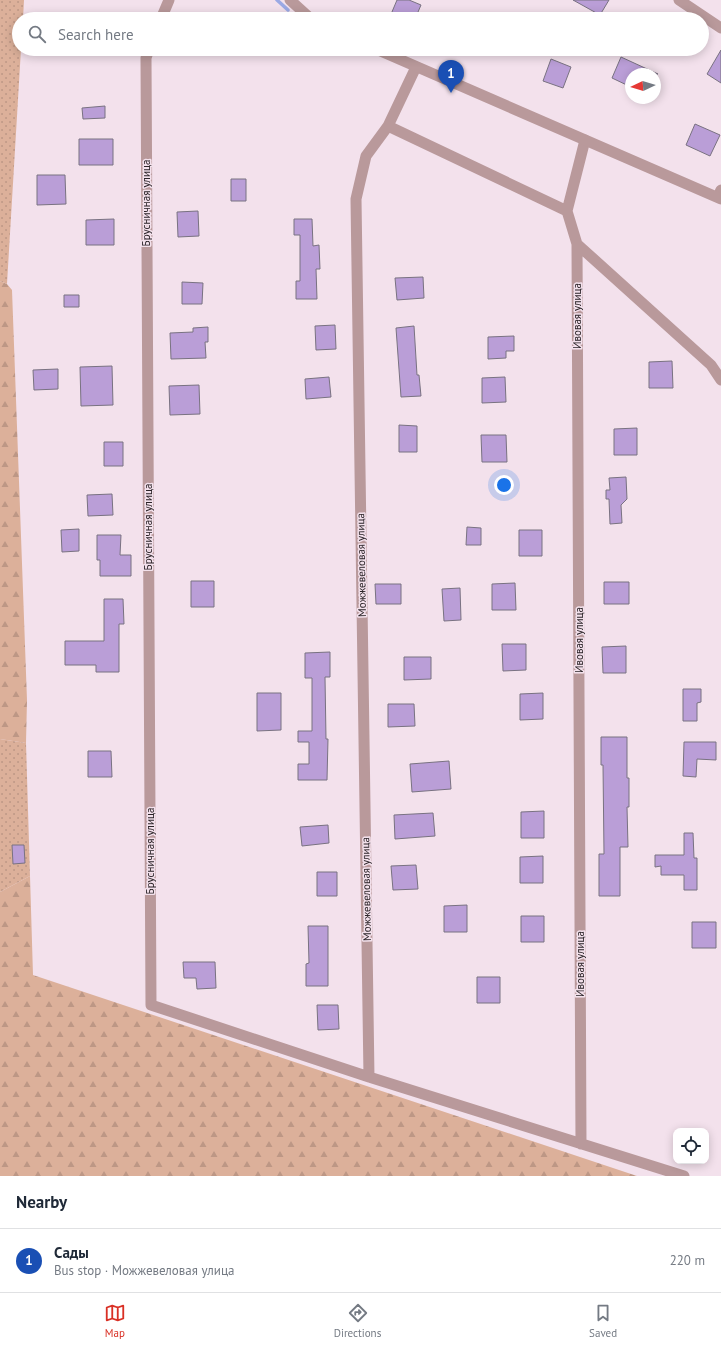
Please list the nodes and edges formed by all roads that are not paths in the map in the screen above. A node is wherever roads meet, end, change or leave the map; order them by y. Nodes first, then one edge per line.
1 (169, 0) edge
2 (679, 0) edge
3 (294, 2) edge
4 (164, 12) edge
5 (304, 12) edge
6 (697, 12) edge
7 (709, 20) edge
8 (721, 28) edge
9 (147, 56) edge
10 (392, 56) edge
11 (416, 67) junction
12 (388, 126) junction
13 (585, 140) junction
14 (720, 195) edge
15 (567, 211) junction
16 (577, 244) junction
17 (721, 380) edge
18 (368, 1077) junction
19 (581, 1144) junction
20 (684, 1176) edge

1 - 4 street
2 - 6 street
3 - 5 street
7 - 8 street
9 - 18 street, Брусничная улица
10 - 11 street
11 - 12 street, Можжевеловая улица
11 - 13 street
12 - 15 street
12 - 18 street, Можжевеловая улица
13 - 14 street
13 - 15 street
15 - 16 street, Ивовая улица
16 - 17 street
16 - 19 street, Ивовая улица
18 - 19 street
19 - 20 street

